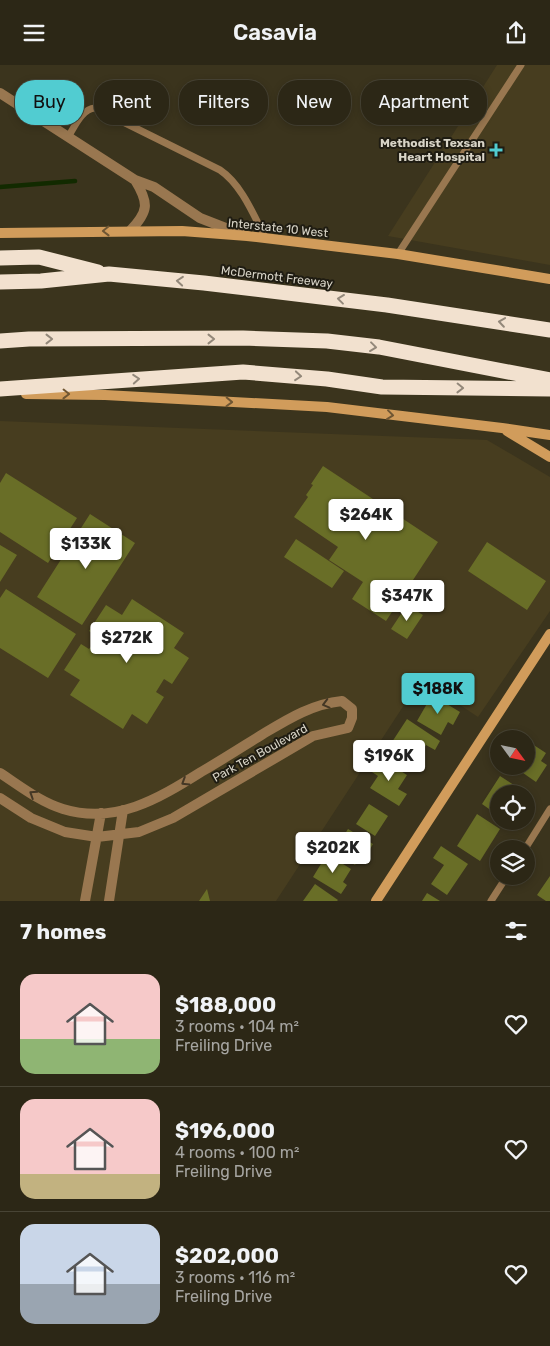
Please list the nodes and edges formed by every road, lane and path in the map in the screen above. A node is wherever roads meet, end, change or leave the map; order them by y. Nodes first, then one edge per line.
1 (521, 65) edge
2 (0, 93) edge
3 (68, 137) junction
4 (135, 180) junction
5 (130, 231) junction
6 (0, 233) edge
7 (247, 237) junction
8 (266, 239) junction
9 (398, 254) junction
10 (0, 258) edge
11 (109, 274) junction
12 (550, 279) edge
13 (0, 281) edge
14 (550, 330) edge
15 (0, 341) edge
16 (550, 380) edge
17 (0, 389) edge
18 (550, 389) edge
19 (0, 393) edge
20 (502, 428) junction
21 (550, 435) edge
22 (550, 457) edge
23 (550, 634) edge
24 (0, 773) edge
25 (0, 798) edge
26 (550, 809) edge
27 (123, 810) junction
28 (101, 813) junction
29 (120, 835) junction
30 (97, 837) junction
31 (530, 840) edge
32 (501, 885) edge
33 (85, 901) edge
34 (109, 901) edge
35 (376, 901) edge
36 (491, 901) edge

1 - 9 lane
2 - 3 street
3 - 4 street
3 - 8 lane
4 - 5 street
4 - 7 street
5 -> 6 main road, Interstate 10 West
5 - 7 main road, Interstate 10 West
7 - 8 main road, Interstate 10 West
8 - 9 main road, Interstate 10 West
9 - 12 main road, Interstate 10 West
10 - 11 highway
11 - 13 highway, McDermott Freeway
14 -> 11 highway, McDermott Freeway
15 -> 16 highway
17 -> 18 highway
19 -> 20 main road
20 - 21 main road
20 - 22 main road
23 - 35 main road
28 -> 24 street, Park Ten Boulevard
25 - 30 street, Park Ten Boulevard
26 - 31 lane
27 - 28 street, Park Ten Boulevard
27 - 29 street
29 -> 27 street, Park Ten Boulevard
28 - 30 street
29 - 30 street, Park Ten Boulevard
29 - 34 street
30 - 33 street
32 - 36 lane

